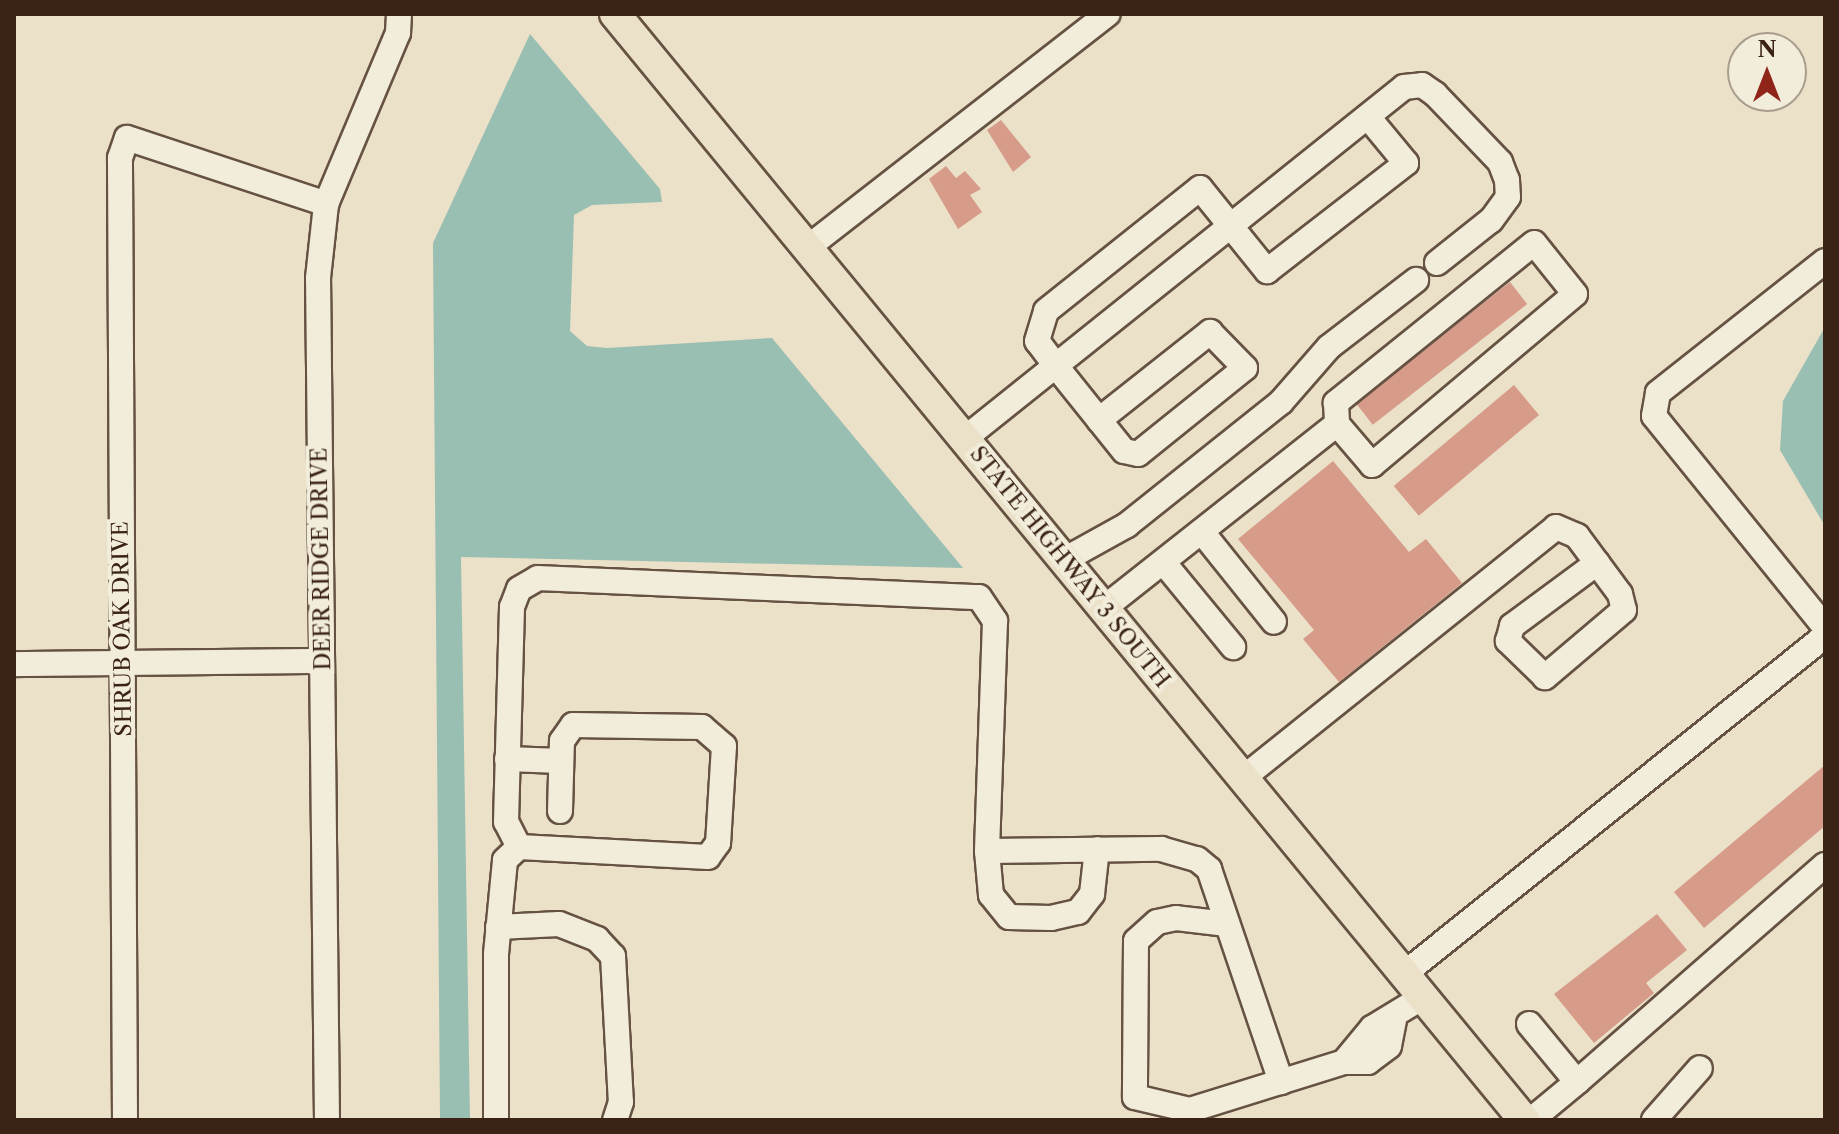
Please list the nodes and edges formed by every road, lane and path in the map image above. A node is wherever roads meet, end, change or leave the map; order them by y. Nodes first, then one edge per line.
1 (399, 14) edge
2 (615, 14) edge
3 (1108, 14) edge
4 (1368, 117) junction
5 (326, 204) junction
6 (1230, 225) junction
7 (807, 248) junction
8 (1825, 261) edge
9 (1437, 263) dead end
10 (1416, 280) dead end
11 (1056, 366) junction
12 (1099, 420) junction
13 (1337, 424) junction
14 (964, 439) junction
15 (1202, 532) junction
16 (1064, 560) junction
17 (1164, 563) junction
18 (1597, 563) junction
19 (1104, 608) junction
20 (1274, 622) dead end
21 (1825, 627) edge
22 (1825, 636) edge
23 (1233, 647) dead end
24 (322, 661) junction
25 (122, 663) junction
26 (14, 664) edge
27 (507, 759) junction
28 (561, 761) junction
29 (1243, 778) junction
30 (560, 811) dead end
31 (519, 847) junction
32 (1097, 849) junction
33 (987, 851) junction
34 (1825, 865) edge
35 (1227, 924) junction
36 (498, 927) junction
37 (1414, 985) junction
38 (1529, 1024) dead end
39 (1700, 1068) dead end
40 (1281, 1082) junction
41 (1577, 1082) junction
42 (125, 1120) edge
43 (327, 1120) edge
44 (496, 1120) edge
45 (615, 1120) edge
46 (1524, 1120) edge
47 (1531, 1120) edge
48 (1654, 1120) edge

1 - 5 street, DEER RIDGE DRIVE
2 - 7 main road, STATE HIGHWAY 3 SOUTH
3 - 7 street
4 - 6 street
4 - 6 street
4 - 9 street
5 - 24 street, DEER RIDGE DRIVE
5 - 25 street, SHRUB OAK DRIVE
6 - 11 street
6 - 11 street
7 - 14 main road, STATE HIGHWAY 3 SOUTH
8 - 21 street
10 - 16 street
11 - 12 street
11 - 14 street
12 - 12 street
13 - 13 street
13 - 15 street
14 - 16 main road, STATE HIGHWAY 3 SOUTH
15 - 17 street
15 - 20 street
16 - 19 main road, STATE HIGHWAY 3 SOUTH
17 - 19 street
17 - 23 street
18 - 18 street
18 - 29 street
19 - 29 main road, STATE HIGHWAY 3 SOUTH
22 - 37 street
24 - 25 street
24 - 43 street, DEER RIDGE DRIVE
25 - 26 street
25 - 42 street, SHRUB OAK DRIVE
27 - 28 street
27 - 31 street
27 - 33 street
28 - 30 street
28 - 31 street
29 - 37 main road, STATE HIGHWAY 3 SOUTH
31 - 36 street
32 - 33 street
32 - 33 street
32 - 35 street
34 - 41 street
35 - 40 street
35 - 40 street
36 - 44 street
36 - 45 street
37 - 40 street
37 - 46 main road, STATE HIGHWAY 3 SOUTH
38 - 41 street
39 - 48 street
41 - 47 street

